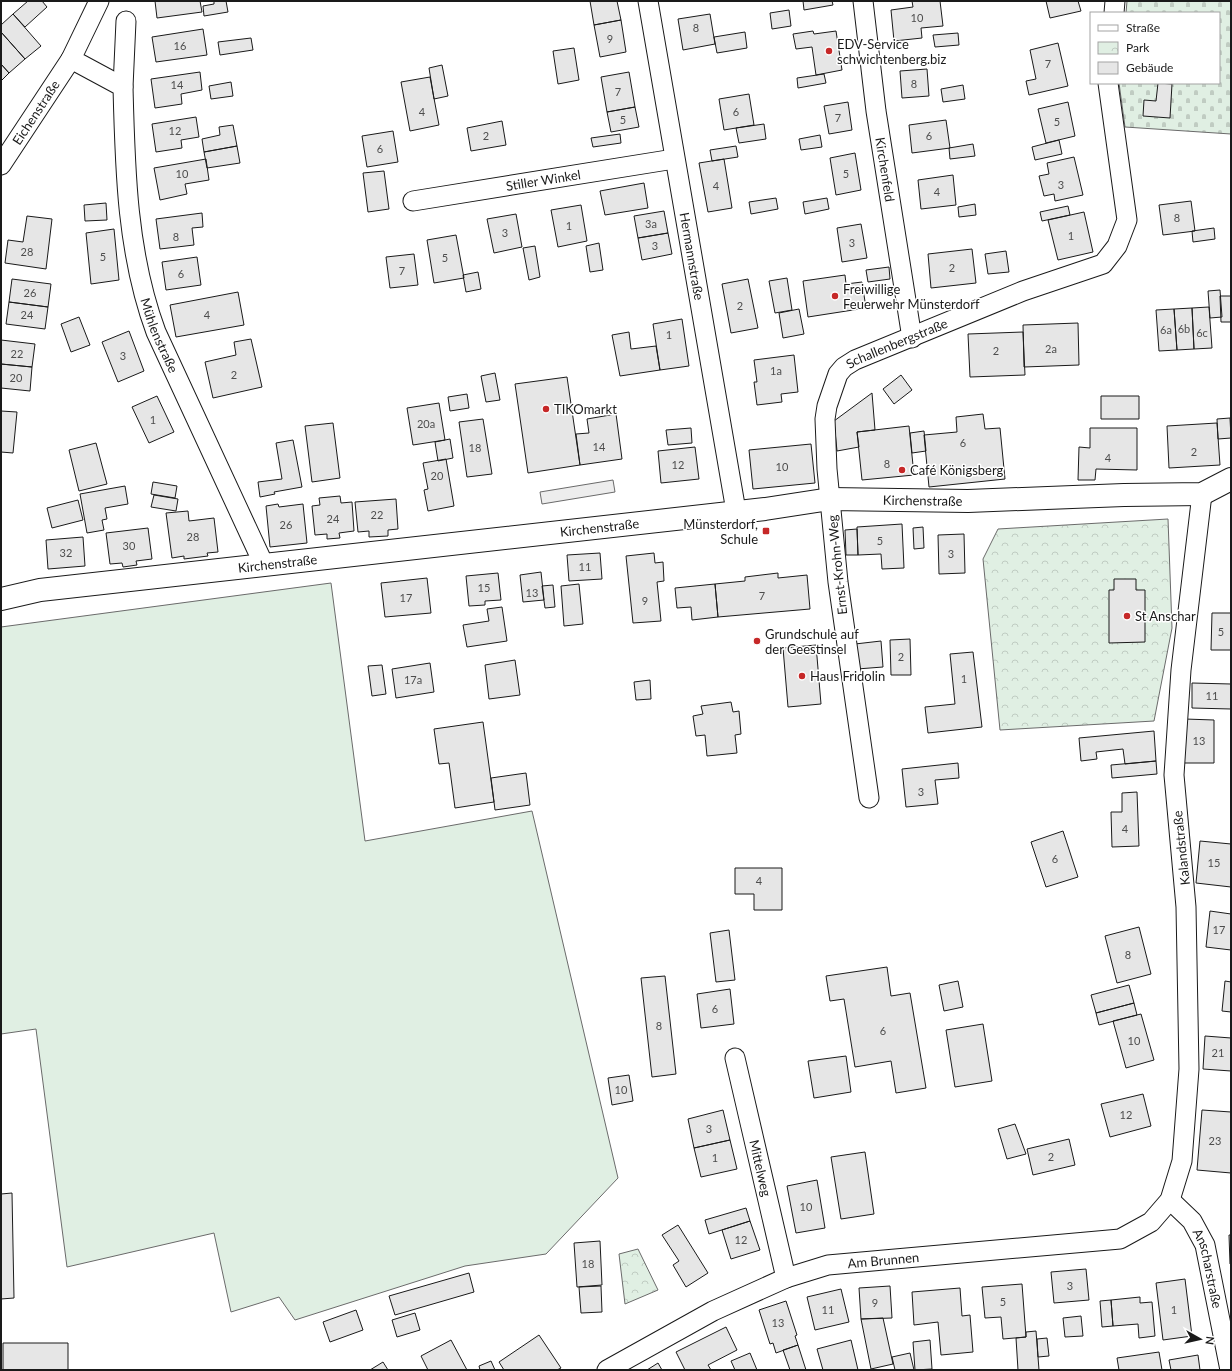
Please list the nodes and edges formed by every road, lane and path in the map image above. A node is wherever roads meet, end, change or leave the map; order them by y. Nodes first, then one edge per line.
1 (648, 1) edge
2 (863, 1) edge
3 (1115, 1) edge
4 (95, 3) edge
5 (1114, 12) edge
6 (126, 21) dead end
7 (71, 59) junction
8 (1108, 84) edge
9 (123, 87) junction
10 (674, 159) junction
11 (1, 165) edge
12 (414, 201) dead end
13 (912, 338) junction
14 (1231, 479) edge
15 (1202, 494) junction
16 (830, 499) junction
17 (736, 511) junction
18 (264, 565) junction
19 (1, 599) edge
20 (870, 798) dead end
21 (734, 1058) dead end
22 (1170, 1200) junction
23 (786, 1278) junction
24 (607, 1370) edge
25 (1230, 1370) edge

1 - 10 street, Hermannstraße
2 - 13 street, Kirchenfeld
3 - 5 street
4 - 7 street
6 - 9 street, Mühlenstraße
7 - 9 street
7 - 11 street, Eichenstraße
8 - 13 street, Schallenbergstraße
9 - 18 street, Mühlenstraße
10 - 12 street, Stiller Winkel
10 - 17 street, Hermannstraße
13 - 16 street, Schallenbergstraße
14 - 15 street
15 - 16 street, Kirchenstraße
15 - 22 street, Kalandstraße
16 - 17 street, Kirchenstraße
16 - 20 street, Ernst-Krohn-Weg
17 - 18 street, Kirchenstraße
18 - 19 street, Kirchenstraße
21 - 23 street, Mittelweg
22 - 23 street, Am Brunnen
22 - 25 street, Anscharstraße
23 - 24 street, Am Brunnen

